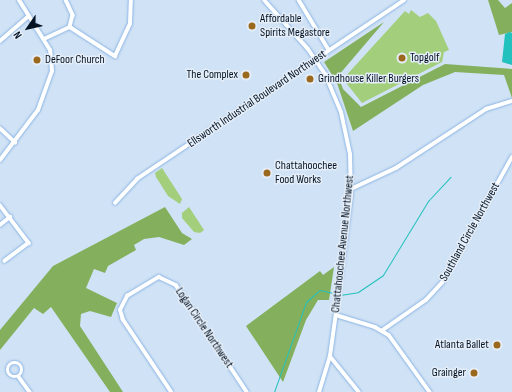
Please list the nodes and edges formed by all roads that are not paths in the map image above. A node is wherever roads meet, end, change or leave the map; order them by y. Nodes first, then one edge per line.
1 (19, 0) edge
2 (66, 0) edge
3 (131, 0) edge
4 (264, 0) edge
5 (299, 0) edge
6 (404, 0) edge
7 (29, 16) junction
8 (70, 27) junction
9 (44, 39) junction
10 (0, 42) edge
11 (329, 50) junction
12 (316, 59) junction
13 (512, 101) edge
14 (0, 128) edge
15 (15, 142) junction
16 (512, 156) edge
17 (0, 160) edge
18 (351, 189) junction
19 (115, 203) dead end
20 (0, 204) edge
21 (10, 217) junction
22 (0, 225) edge
23 (5, 260) dead end
24 (336, 315) junction
25 (383, 330) junction
26 (330, 356) junction
27 (19, 377) junction
28 (30, 392) edge
29 (170, 392) edge
30 (247, 392) edge
31 (319, 392) edge
32 (359, 392) edge
33 (430, 392) edge

1 - 7 street
2 - 8 street
3 - 8 street
4 - 12 street, Chattahoochee Avenue Northwest
5 - 11 street
6 - 11 street, Ellsworth Industrial Boulevard Northwest
7 - 9 street
7 - 10 street
8 - 9 street
9 - 15 street
11 - 12 street, Ellsworth Industrial Boulevard Northwest
12 - 18 street, Chattahoochee Avenue Northwest
12 - 19 street, Ellsworth Industrial Boulevard Northwest
13 - 18 street
14 - 15 street
15 - 17 street
16 - 25 street, Southland Circle Northwest
18 - 24 street, Chattahoochee Avenue Northwest
20 - 21 street
21 - 22 street
21 - 23 street
24 - 25 street
24 - 26 street, Chattahoochee Avenue Northwest
25 - 33 street
26 - 31 street, Chattahoochee Avenue Northwest
26 - 32 street
27 - 27 street
27 - 28 street
29 - 30 street, Logan Circle Northwest

